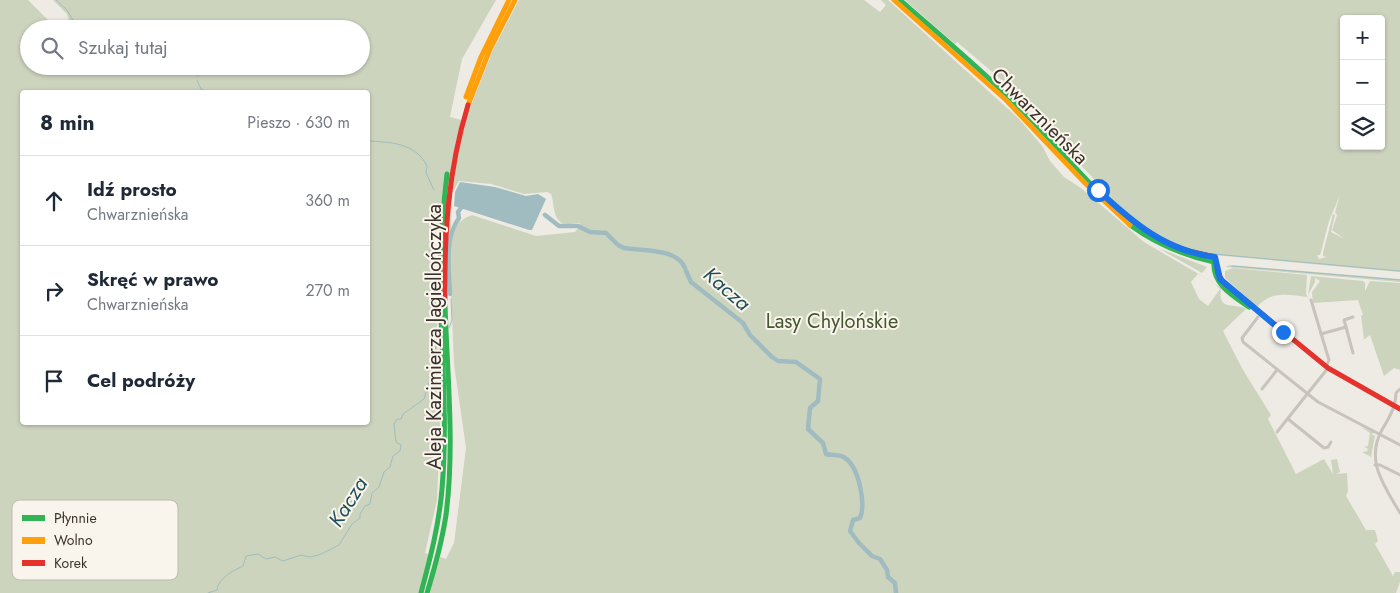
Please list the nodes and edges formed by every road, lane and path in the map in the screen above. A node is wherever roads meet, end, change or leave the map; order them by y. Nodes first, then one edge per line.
1 (510, 0) edge
2 (515, 0) edge
3 (894, 0) edge
4 (900, 0) edge
5 (1052, 144) junction
6 (1311, 300) dead end
7 (1258, 314) junction
8 (1353, 317) dead end
9 (1346, 327) junction
10 (1320, 334) junction
11 (1353, 353) dead end
12 (1327, 367) junction
13 (1277, 370) junction
14 (1262, 389) dead end
15 (1400, 389) edge
16 (1307, 394) junction
17 (1397, 408) edge
18 (1288, 419) junction
19 (1278, 432) dead end
20 (1380, 434) junction
21 (1331, 442) dead end
22 (1400, 445) edge
23 (1375, 465) junction
24 (1400, 475) edge
25 (1400, 513) edge
26 (421, 593) edge
27 (427, 593) edge

1 - 26 main road, Aleja Kazimierza Jagiellończyka
2 - 27 main road, Aleja Kazimierza Jagiellończyka
3 - 5 main road, Chwarznieńska
4 - 5 main road, Chwarznieńska
5 - 7 main road, Chwarznieńska
6 - 10 street
7 - 12 main road, Chwarznieńska
7 - 13 street
8 - 9 street
9 - 10 street
9 - 11 street
10 - 12 street
12 - 16 street
12 - 17 main road, Chwarznieńska
13 - 14 street
13 - 16 street
15 - 17 street
16 - 18 street
16 - 20 street
17 - 20 street
18 - 19 street
18 - 21 street
20 - 22 street
20 - 23 street
23 - 24 street
23 - 25 street

